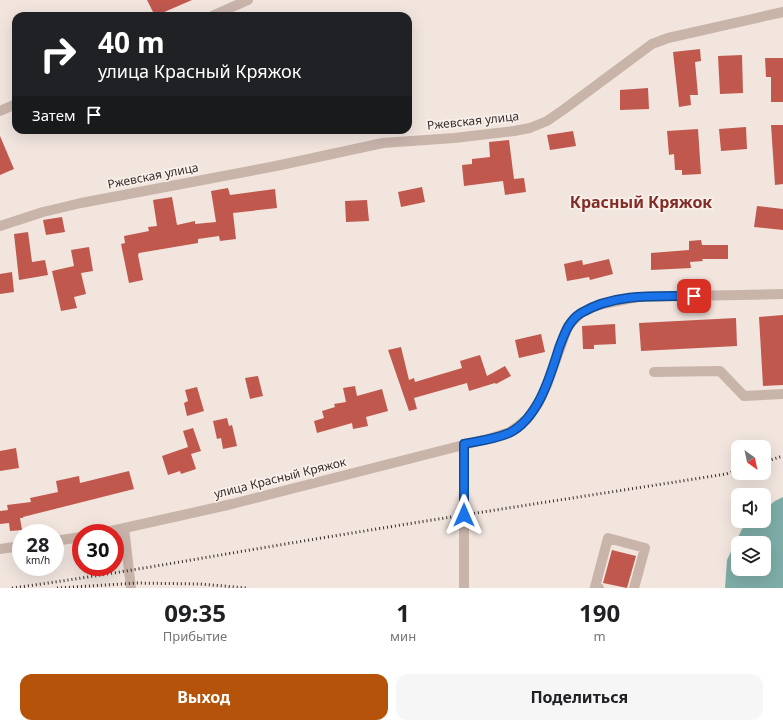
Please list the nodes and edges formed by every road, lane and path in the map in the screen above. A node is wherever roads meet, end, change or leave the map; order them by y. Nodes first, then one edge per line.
1 (248, 0) edge
2 (221, 12) edge
3 (783, 12) edge
4 (12, 106) edge
5 (0, 111) edge
6 (0, 226) edge
7 (783, 294) edge
8 (654, 372) dead end
9 (783, 394) edge
10 (464, 444) junction
11 (124, 528) joint
12 (12, 547) edge
13 (0, 549) edge
14 (131, 588) edge
15 (464, 588) edge
16 (599, 588) edge
17 (634, 588) edge

1 - 2 street
3 - 6 street, Ржевская улица
4 - 5 street
7 - 10 street, улица Красный Кряжок
8 - 9 street
10 - 11 street, улица Красный Кряжок
10 - 15 street
11 - 14 street
12 - 13 street
16 - 17 street

